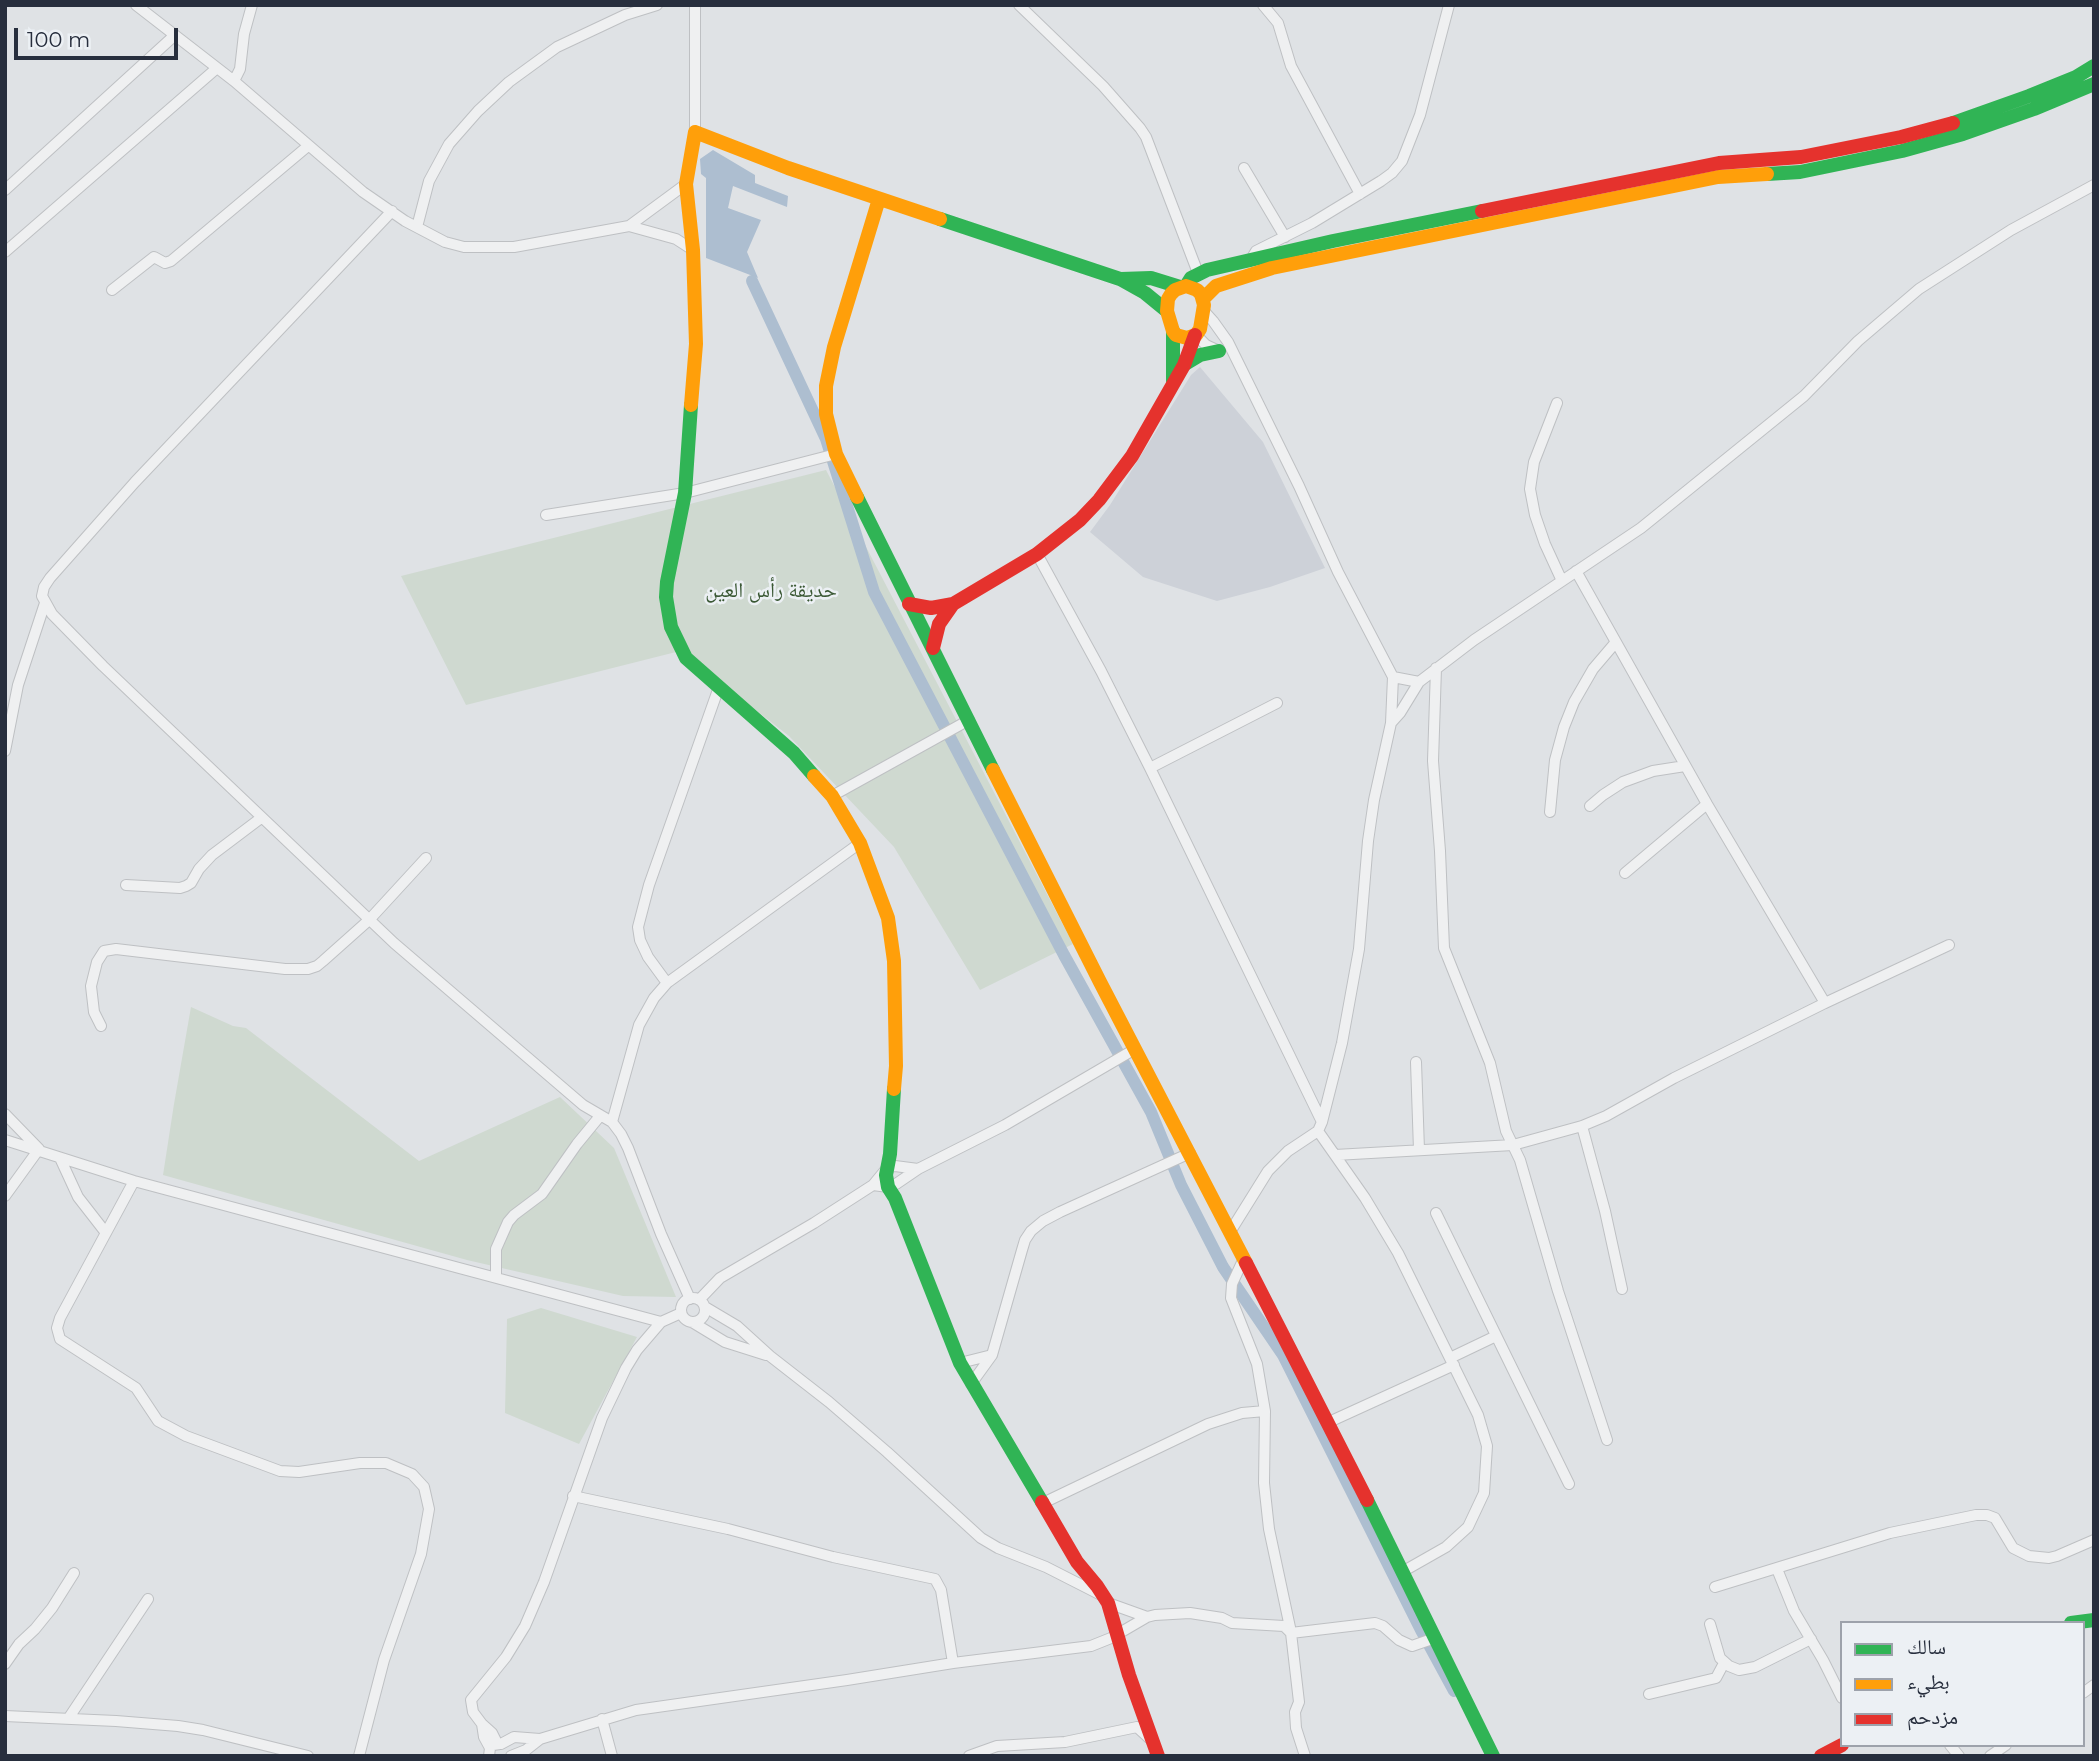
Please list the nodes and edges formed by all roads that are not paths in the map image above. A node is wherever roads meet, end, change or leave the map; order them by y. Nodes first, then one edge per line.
1 (136, 5) edge
2 (252, 5) edge
3 (657, 5) edge
4 (695, 5) edge
5 (1019, 5) edge
6 (1263, 5) edge
7 (1449, 5) edge
8 (175, 35) junction
9 (2094, 66) edge
10 (217, 68) junction
11 (234, 81) junction
12 (2094, 84) edge
13 (695, 132) junction
14 (308, 146) junction
15 (1244, 167) dead end
16 (686, 184) junction
17 (2094, 185) edge
18 (5, 190) edge
19 (1360, 194) junction
20 (879, 199) junction
21 (391, 211) junction
22 (629, 226) junction
23 (417, 227) junction
24 (1413, 232) junction
25 (1285, 237) junction
26 (693, 250) junction
27 (5, 252) edge
28 (1255, 265) junction
29 (1198, 273) junction
30 (1120, 279) junction
31 (1183, 287) junction
32 (112, 290) dead end
33 (1204, 305) junction
34 (1167, 311) junction
35 (1173, 331) junction
36 (1195, 335) junction
37 (1226, 352) junction
38 (1184, 365) junction
39 (1173, 383) junction
40 (1557, 403) dead end
41 (836, 454) junction
42 (685, 493) junction
43 (546, 515) dead end
44 (1037, 554) junction
45 (1576, 571) junction
46 (1562, 581) junction
47 (45, 603) junction
48 (909, 604) junction
49 (953, 604) junction
50 (1616, 642) junction
51 (933, 648) junction
52 (1436, 668) junction
53 (1393, 677) junction
54 (1419, 682) junction
55 (719, 687) junction
56 (1277, 703) dead end
57 (964, 723) junction
58 (1391, 723) junction
59 (5, 751) edge
60 (1685, 766) junction
61 (1150, 768) junction
62 (832, 796) junction
63 (1707, 804) junction
64 (1590, 806) dead end
65 (1550, 812) dead end
66 (261, 818) junction
67 (860, 843) junction
68 (426, 858) dead end
69 (1625, 873) dead end
70 (126, 885) dead end
71 (369, 920) junction
72 (1949, 945) dead end
73 (667, 983) junction
74 (1825, 1003) junction
75 (101, 1026) dead end
76 (1129, 1053) junction
77 (1416, 1062) dead end
78 (5, 1114) edge
79 (600, 1116) junction
80 (612, 1122) junction
81 (1320, 1126) junction
82 (1582, 1126) junction
83 (5, 1140) edge
84 (1513, 1145) junction
85 (39, 1149) junction
86 (1419, 1150) junction
87 (1190, 1153) junction
88 (1335, 1155) junction
89 (60, 1158) junction
90 (891, 1163) junction
91 (918, 1169) junction
92 (134, 1181) junction
93 (873, 1185) junction
94 (893, 1190) junction
95 (5, 1196) edge
96 (1436, 1213) dead end
97 (1230, 1232) junction
98 (106, 1233) junction
99 (1244, 1258) junction
100 (496, 1277) junction
101 (1622, 1289) dead end
102 (698, 1302) junction
103 (681, 1313) junction
104 (661, 1322) junction
105 (692, 1322) junction
106 (1496, 1336) junction
107 (992, 1355) junction
108 (770, 1356) junction
109 (1452, 1362) junction
110 (960, 1363) junction
111 (971, 1384) junction
112 (1265, 1411) junction
113 (1329, 1422) junction
114 (1607, 1440) dead end
115 (1569, 1484) dead end
116 (573, 1496) junction
117 (1043, 1503) junction
118 (2094, 1540) edge
119 (1777, 1569) junction
120 (1402, 1572) junction
121 (74, 1573) dead end
122 (1715, 1587) dead end
123 (148, 1599) dead end
124 (1107, 1600) junction
125 (1147, 1617) junction
126 (1710, 1624) dead end
127 (1291, 1633) junction
128 (1118, 1634) junction
129 (1432, 1639) junction
130 (1811, 1639) junction
131 (953, 1663) junction
132 (1724, 1663) junction
133 (5, 1664) edge
134 (1840, 1694) edge
135 (1648, 1695) dead end
136 (5, 1716) edge
137 (68, 1719) junction
138 (603, 1719) junction
139 (540, 1739) junction
140 (1152, 1740) junction
141 (1840, 1746) edge
142 (494, 1748) edge
143 (308, 1756) edge
144 (359, 1756) edge
145 (509, 1756) edge
146 (612, 1756) edge
147 (969, 1756) edge
148 (1157, 1756) edge
149 (1305, 1756) edge
150 (1493, 1756) edge
151 (1821, 1756) edge

1 - 8 street
2 - 11 street
3 - 23 street
4 - 13 street
5 - 29 street
6 - 19 street
7 - 19 street
8 - 10 street
8 - 18 street
9 - 24 street
10 - 11 street
10 - 27 street
11 - 14 street
12 - 24 street
13 - 16 street
13 - 20 street
14 - 21 street
14 - 32 street
15 - 25 street
16 - 22 street
16 - 26 street
17 - 45 street
19 - 25 street
20 - 30 street
20 - 41 street
21 - 23 street
21 - 47 street
22 - 23 street
22 - 26 street
24 - 28 street
25 - 28 street
26 - 42 street
28 - 29 street
28 - 33 street
29 - 31 street
30 - 31 street
30 - 34 street
31 - 33 street
31 - 34 street
33 - 36 street
33 - 37 street
34 - 35 street
35 - 36 street
35 - 39 street
36 - 37 street
36 - 38 street
37 - 38 street
37 - 53 street
38 - 39 street
39 - 44 street
40 - 46 street
41 - 42 street
41 - 48 street
42 - 43 street
42 - 55 street
44 - 49 street
44 - 61 street
45 - 46 street
45 - 50 street
46 - 52 street
47 - 59 street
47 - 66 street
48 - 49 street
48 - 51 street
49 - 51 street
50 - 60 street
50 - 65 street
51 - 57 street
52 - 54 street
52 - 84 street
53 - 54 street
53 - 58 street
54 - 58 street
55 - 62 street
55 - 73 street
56 - 61 street
57 - 62 street
57 - 76 street
58 - 81 street
60 - 63 street
60 - 64 street
61 - 81 street
62 - 67 street
63 - 69 street
63 - 74 street
66 - 70 street
66 - 71 street
67 - 73 street
67 - 90 street
68 - 71 street
71 - 75 street
71 - 79 street
72 - 74 street
73 - 80 street
74 - 82 street
76 - 87 street
76 - 91 street
77 - 86 street
78 - 85 street
79 - 80 street
79 - 100 street
80 - 102 street
81 - 88 street
81 - 97 street
82 - 84 street
82 - 101 street
83 - 85 street
84 - 86 street
84 - 114 street
85 - 89 street
85 - 95 street
86 - 88 street
87 - 97 street
87 - 107 street
88 - 109 street
89 - 92 street
89 - 98 street
90 - 91 street
90 - 93 street
90 - 94 street
91 - 94 street
92 - 98 street
92 - 100 street
93 - 94 street
93 - 102 street
94 - 110 street
96 - 106 street
97 - 99 street
98 - 144 street
99 - 112 street
99 - 113 street
100 - 104 street
102 - 103 street
102 - 105 street
102 - 108 street
103 - 104 street
103 - 105 street
104 - 116 street
105 - 108 street
106 - 109 street
106 - 115 street
107 - 110 street
107 - 111 street
108 - 124 street
109 - 113 street
109 - 120 street
110 - 111 street
111 - 117 street
112 - 117 street
112 - 127 street
113 - 120 street
116 - 131 street
116 - 142 street
117 - 124 street
118 - 119 street
119 - 122 street
119 - 130 street
120 - 129 street
121 - 133 street
123 - 137 street
124 - 125 street
124 - 128 street
125 - 127 street
125 - 128 street
126 - 132 street
127 - 129 street
127 - 149 street
128 - 131 street
128 - 140 street
129 - 150 street
130 - 132 street
130 - 134 street
131 - 138 street
132 - 135 street
136 - 137 street
137 - 143 street
138 - 139 street
138 - 146 street
139 - 142 street
139 - 145 street
140 - 147 street
140 - 148 street
141 - 151 street
142 - 145 street

